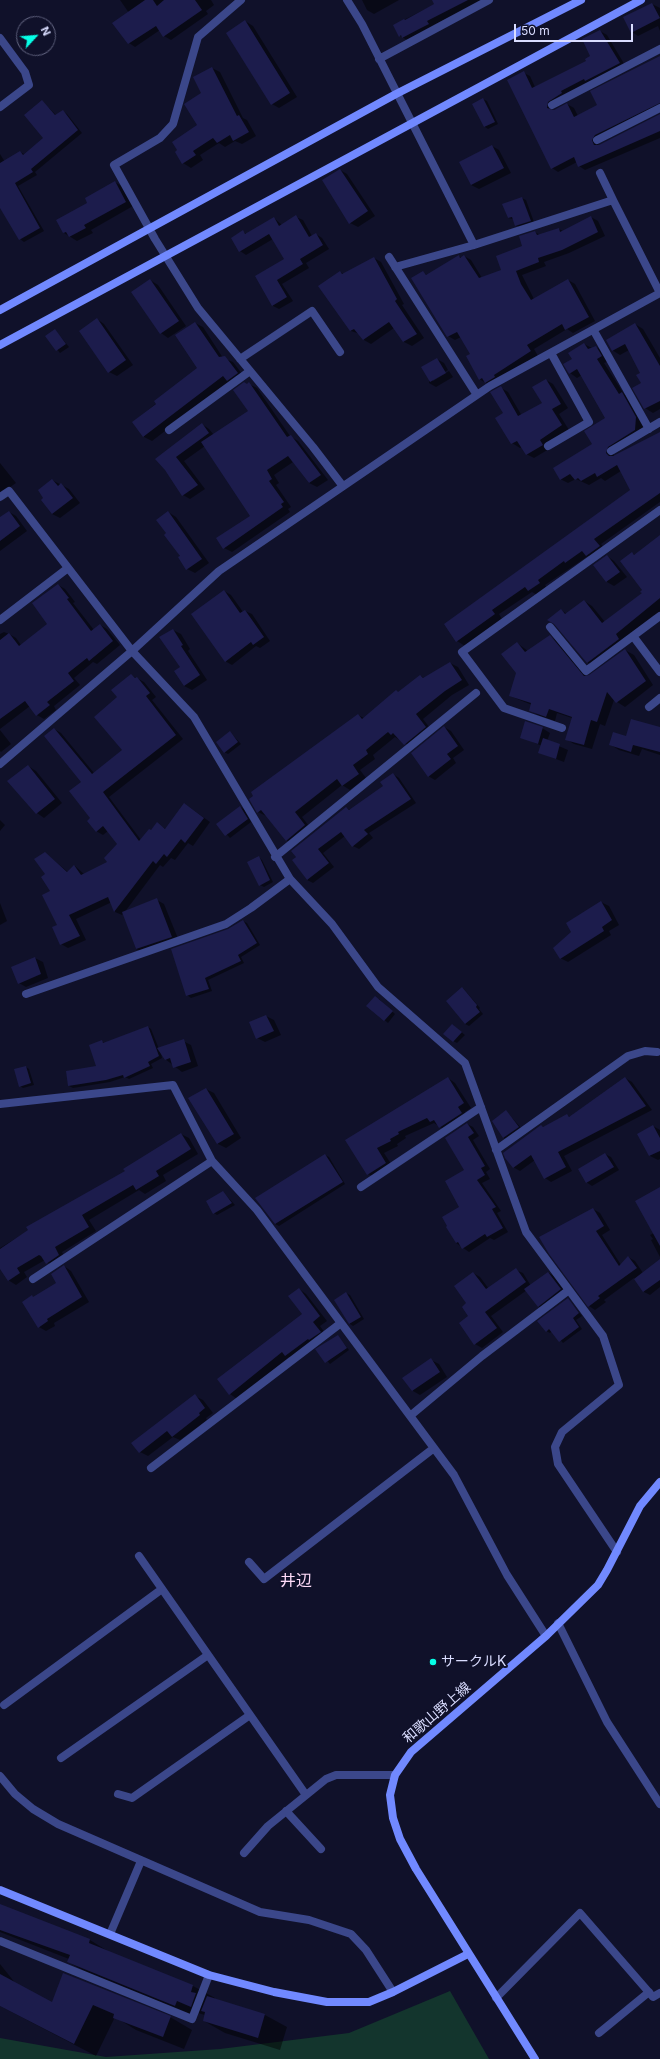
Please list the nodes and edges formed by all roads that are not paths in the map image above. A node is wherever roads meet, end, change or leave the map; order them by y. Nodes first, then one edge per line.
1 (241, 0) edge
2 (347, 0) edge
3 (489, 0) edge
4 (581, 0) edge
5 (641, 0) edge
6 (0, 38) edge
7 (660, 49) edge
8 (379, 59) junction
9 (396, 94) junction
10 (552, 105) dead end
11 (0, 106) edge
12 (660, 108) edge
13 (411, 124) junction
14 (597, 140) dead end
15 (600, 173) dead end
16 (613, 200) junction
17 (150, 228) junction
18 (474, 245) junction
19 (166, 256) junction
20 (389, 257) dead end
21 (395, 267) junction
22 (660, 293) edge
23 (0, 310) edge
24 (594, 331) junction
25 (0, 345) edge
26 (340, 352) dead end
27 (551, 353) junction
28 (240, 359) junction
29 (250, 371) junction
30 (477, 395) junction
31 (660, 422) edge
32 (649, 429) junction
33 (169, 430) dead end
34 (548, 446) dead end
35 (611, 451) dead end
36 (342, 485) junction
37 (0, 497) edge
38 (660, 510) edge
39 (68, 568) junction
40 (660, 616) edge
41 (0, 620) edge
42 (550, 627) dead end
43 (633, 636) junction
44 (132, 651) junction
45 (660, 672) edge
46 (476, 693) dead end
47 (660, 698) edge
48 (649, 707) dead end
49 (562, 728) dead end
50 (0, 764) edge
51 (275, 858) junction
52 (290, 879) junction
53 (26, 994) dead end
54 (657, 1052) dead end
55 (0, 1104) edge
56 (481, 1107) junction
57 (496, 1150) junction
58 (212, 1161) junction
59 (361, 1187) dead end
60 (32, 1279) dead end
61 (569, 1290) junction
62 (341, 1323) junction
63 (410, 1416) junction
64 (434, 1448) junction
65 (151, 1468) dead end
66 (660, 1482) edge
67 (617, 1552) junction
68 (139, 1556) dead end
69 (249, 1562) dead end
70 (162, 1589) junction
71 (558, 1623) junction
72 (546, 1636) junction
73 (208, 1655) junction
74 (4, 1705) dead end
75 (250, 1715) junction
76 (61, 1758) dead end
77 (395, 1775) junction
78 (0, 1776) edge
79 (118, 1794) dead end
80 (306, 1795) junction
81 (660, 1804) edge
82 (286, 1811) junction
83 (320, 1850) dead end
84 (244, 1853) dead end
85 (141, 1861) junction
86 (0, 1890) edge
87 (110, 1934) junction
88 (0, 1941) edge
89 (468, 1954) junction
90 (209, 1975) junction
91 (393, 1992) junction
92 (649, 1992) junction
93 (660, 1993) edge
94 (496, 1998) junction
95 (599, 2033) dead end
96 (535, 2059) edge

1 - 17 street
2 - 8 street
3 - 8 street
4 - 9 street
5 - 13 street
6 - 11 street
7 - 10 street
8 - 9 street
9 - 13 street
9 - 17 street
12 - 14 street
13 - 18 street
13 - 19 street
15 - 16 street
16 - 18 street
16 - 22 street
17 - 19 street
17 - 23 street
18 - 21 street
19 - 25 street
19 - 28 street
20 - 21 street
21 - 30 street
22 - 24 street
24 - 27 street
24 - 32 street
26 - 28 street
27 - 30 street
27 - 34 street
28 - 29 street
29 - 33 street
29 - 36 street
30 - 36 street
31 - 32 street
32 - 35 street
36 - 44 street
37 - 39 street
38 - 49 street
39 - 41 street
39 - 44 street
40 - 43 street
42 - 43 street
43 - 45 street
44 - 50 street
44 - 51 street
46 - 51 street
47 - 48 street
51 - 52 street
52 - 53 street
52 - 56 street
54 - 57 street
55 - 58 street
56 - 57 street
56 - 59 street
57 - 61 street
58 - 60 street
58 - 62 street
61 - 63 street
61 - 67 street
62 - 63 street
62 - 65 street
63 - 64 street
64 - 69 street
64 - 72 street
66 - 67 street, 和歌山野上線
67 - 71 street, 和歌山野上線
68 - 70 street
70 - 73 street
70 - 74 street
71 - 72 street, 和歌山野上線
71 - 81 street
72 - 77 street, 和歌山野上線
73 - 75 street
73 - 76 street
75 - 79 street
75 - 80 street
77 - 80 street
77 - 89 street, 和歌山野上線
78 - 85 street
80 - 82 street
82 - 83 street
82 - 84 street
85 - 87 street
85 - 91 street
86 - 87 street
87 - 90 street
88 - 90 street
89 - 91 street
89 - 94 street, 和歌山野上線
90 - 91 street
92 - 93 street
92 - 94 street
92 - 95 street
94 - 96 street, 和歌山野上線

